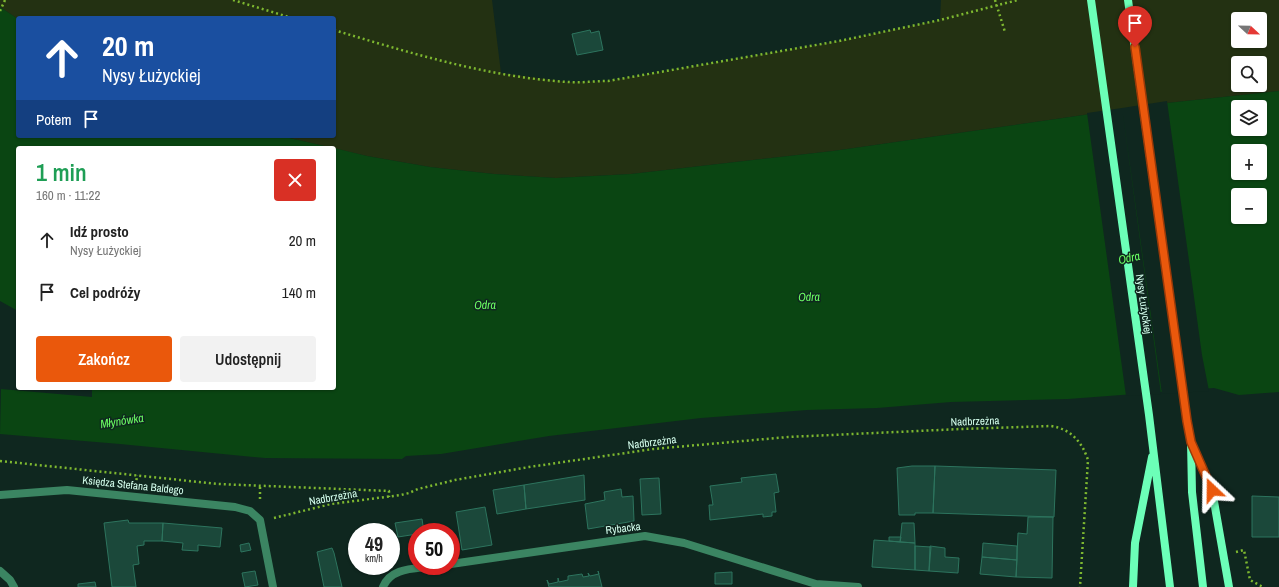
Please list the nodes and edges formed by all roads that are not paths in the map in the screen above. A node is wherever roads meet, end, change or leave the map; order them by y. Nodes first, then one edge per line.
1 (1091, 0) edge
2 (1128, 0) edge
3 (1191, 442) junction
4 (1153, 448) junction
5 (0, 495) edge
6 (460, 563) edge
7 (408, 570) edge
8 (0, 571) edge
9 (816, 586) edge
10 (14, 587) edge
11 (273, 587) edge
12 (383, 587) edge
13 (858, 587) edge
14 (1133, 587) edge
15 (1170, 587) edge
16 (1203, 587) edge
17 (1229, 587) edge

1 - 4 main road, Nysy Łużyckiej
2 - 3 main road
3 - 16 main road
3 - 17 main road
4 - 14 main road
4 - 15 main road, Nysy Łużyckiej
5 - 11 street, Księdza Stefana Baldego
6 - 9 street, Rybacka
7 - 12 street
8 - 10 street
9 - 13 street, Rybacka

